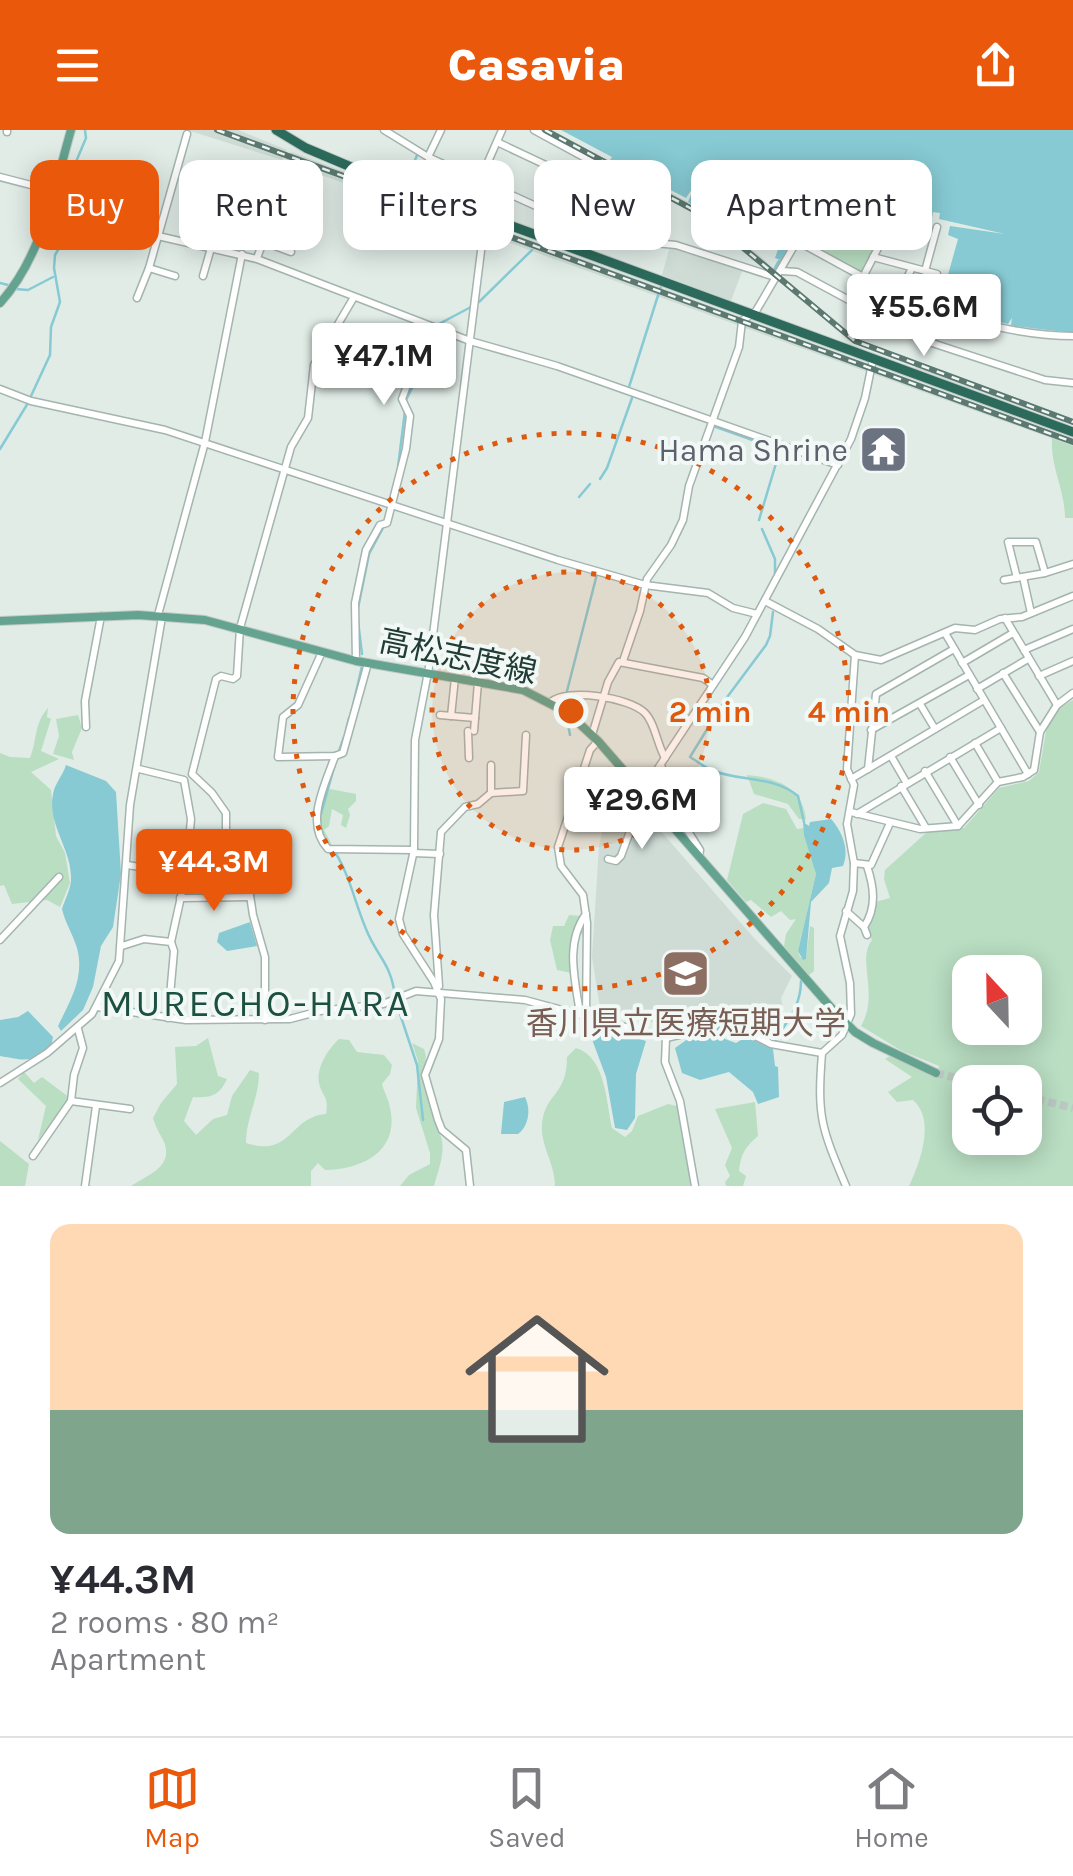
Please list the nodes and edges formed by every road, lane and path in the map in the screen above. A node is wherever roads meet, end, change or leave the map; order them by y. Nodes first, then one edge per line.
1 (72, 130) edge
2 (276, 130) edge
3 (384, 130) edge
4 (442, 130) edge
5 (502, 130) edge
6 (534, 130) edge
7 (186, 134) dead end
8 (497, 142) junction
9 (428, 156) junction
10 (63, 160) edge
11 (437, 160) edge
12 (489, 160) edge
13 (535, 160) edge
14 (589, 160) edge
15 (343, 163) edge
16 (0, 177) edge
17 (30, 185) edge
18 (514, 226) edge
19 (937, 227) dead end
20 (159, 232) edge
21 (671, 245) edge
22 (34, 250) edge
23 (154, 250) edge
24 (210, 250) edge
25 (221, 250) edge
26 (260, 250) edge
27 (285, 250) edge
28 (482, 250) edge
29 (876, 250) edge
30 (290, 252) dead end
31 (242, 254) junction
32 (873, 257) junction
33 (257, 259) junction
34 (149, 268) junction
35 (912, 268) junction
36 (925, 271) junction
37 (778, 274) junction
38 (937, 274) dead end
39 (174, 276) dead end
40 (203, 276) dead end
41 (862, 277) junction
42 (354, 296) junction
43 (137, 298) dead end
44 (896, 298) junction
45 (0, 304) edge
46 (753, 315) junction
47 (886, 320) junction
48 (434, 327) junction
49 (1073, 336) edge
50 (470, 341) junction
51 (873, 359) junction
52 (1073, 383) edge
53 (0, 389) edge
54 (713, 422) junction
55 (1073, 432) edge
56 (204, 442) junction
57 (838, 465) junction
58 (284, 470) junction
59 (392, 506) junction
60 (446, 521) junction
61 (1073, 564) edge
62 (1045, 574) junction
63 (1020, 578) junction
64 (1004, 580) dead end
65 (646, 585) junction
66 (1073, 596) edge
67 (765, 601) junction
68 (1031, 613) junction
69 (757, 614) junction
70 (160, 615) junction
71 (101, 616) junction
72 (1006, 618) junction
73 (0, 621) edge
74 (240, 628) junction
75 (1073, 629) edge
76 (1013, 632) junction
77 (945, 634) junction
78 (954, 649) junction
79 (1023, 650) junction
80 (322, 652) junction
81 (855, 654) junction
82 (1028, 658) junction
83 (356, 661) junction
84 (623, 661) junction
85 (1073, 661) edge
86 (368, 663) junction
87 (962, 664) junction
88 (1004, 673) junction
89 (428, 674) junction
90 (969, 675) junction
91 (1039, 676) junction
92 (455, 678) junction
93 (478, 682) junction
94 (714, 685) junction
95 (978, 689) junction
96 (1073, 693) edge
97 (602, 698) junction
98 (984, 700) junction
99 (551, 702) junction
100 (920, 704) junction
101 (1057, 705) junction
102 (440, 714) dead end
103 (451, 716) junction
104 (475, 718) junction
105 (86, 726) dead end
106 (1000, 728) junction
107 (871, 730) junction
108 (935, 730) junction
109 (1040, 732) junction
110 (526, 735) dead end
111 (595, 738) junction
112 (975, 742) junction
113 (335, 756) junction
114 (890, 756) junction
115 (950, 757) junction
116 (470, 758) dead end
117 (663, 761) junction
118 (491, 765) dead end
119 (138, 768) junction
120 (868, 769) junction
121 (925, 771) junction
122 (1028, 774) junction
123 (852, 779) junction
124 (998, 782) junction
125 (904, 784) junction
126 (492, 794) junction
127 (643, 795) junction
128 (979, 805) junction
129 (854, 813) junction
130 (890, 823) junction
131 (958, 826) junction
132 (926, 828) junction
133 (414, 852) junction
134 (440, 854) junction
135 (698, 858) junction
136 (608, 859) dead end
137 (854, 863) junction
138 (127, 865) junction
139 (866, 866) junction
140 (186, 874) junction
141 (59, 878) dead end
142 (250, 897) junction
143 (180, 898) junction
144 (846, 912) junction
145 (586, 914) junction
146 (0, 940) edge
147 (171, 942) junction
148 (122, 946) junction
149 (439, 992) junction
150 (97, 1007) junction
151 (576, 1013) junction
152 (586, 1016) junction
153 (168, 1018) junction
154 (265, 1020) junction
155 (848, 1024) junction
156 (78, 1029) junction
157 (666, 1038) junction
158 (822, 1052) junction
159 (936, 1073) tunnel mouth
160 (0, 1083) edge
161 (70, 1102) junction
162 (96, 1106) junction
163 (130, 1109) dead end
164 (33, 1156) dead end
165 (85, 1186) edge
166 (470, 1186) edge
167 (695, 1186) edge
168 (846, 1186) edge

1 - 10 main road
2 - 15 highway
3 - 9 street
4 - 9 street
5 - 8 street
6 - 14 street
7 - 20 street
8 - 12 street
8 - 13 street
9 - 11 street
16 - 17 street
18 - 46 highway
19 - 36 street
21 - 37 street
22 - 45 main road
23 - 34 street
24 - 40 street
25 - 31 street
26 - 33 street
27 - 30 street
28 - 50 street
29 - 32 street
31 - 33 street
31 - 56 street
32 - 35 street
32 - 41 street
33 - 42 street
34 - 39 street
34 - 43 street
35 - 36 street
35 - 44 street
36 - 38 street
37 - 41 street
37 - 46 street
37 - 47 street
41 - 44 street
42 - 48 street
42 - 58 street
44 - 47 street
44 - 49 street
46 - 51 highway
46 - 54 street
47 - 52 street
48 - 50 street
48 - 59 street
50 - 54 street
50 - 60 street
51 - 55 highway
51 - 57 street
53 - 56 street
54 - 57 street
54 - 65 street
56 - 58 street
56 - 70 street
57 - 67 street
58 - 59 street
58 - 74 street
59 - 60 street
59 - 83 street
60 - 65 street
60 - 89 street
61 - 62 street
62 - 63 street
62 - 63 street
63 - 64 street
63 - 68 street
65 - 69 street
65 - 84 street
66 - 68 street
67 - 69 street
67 - 81 street
68 - 72 street
69 - 94 street
70 - 71 main road, 高松志度線
70 - 74 main road, 高松志度線
70 - 119 street
71 - 73 main road, 高松志度線
71 - 105 street
72 - 76 street
72 - 77 street
74 - 80 main road, 高松志度線
74 - 142 street
75 - 79 street
76 - 79 street
76 - 87 street
77 - 78 street
77 - 81 street
78 - 87 street
78 - 107 street
79 - 82 street
80 - 83 main road, 高松志度線
80 - 113 street
81 - 123 street
82 - 88 street
82 - 91 street
83 - 86 main road, 高松志度線
84 - 94 street
84 - 97 street
85 - 91 street
86 - 89 main road, 高松志度線
86 - 113 street
87 - 90 street
88 - 95 street
88 - 109 street
89 - 92 main road, 高松志度線
89 - 133 street
90 - 95 street
90 - 100 street
91 - 101 street
92 - 93 main road, 高松志度線
92 - 103 street
93 - 99 main road, 高松志度線
93 - 104 street
94 - 117 street
95 - 98 street
96 - 101 street
97 - 99 street
97 - 111 street
97 - 117 street
98 - 106 street
98 - 108 street
99 - 111 main road, 高松志度線
100 - 107 street
100 - 108 street
101 - 109 street
102 - 103 street
103 - 104 street
104 - 116 street
106 - 112 street
106 - 122 street
107 - 120 street
108 - 114 street
109 - 122 street
110 - 126 street
111 - 127 main road, 高松志度線
111 - 145 street
112 - 115 street
112 - 124 street
113 - 133 street
114 - 120 street
114 - 125 street
115 - 121 street
115 - 128 street
117 - 127 street
117 - 135 street
118 - 126 street
119 - 138 street
119 - 140 street
120 - 123 street
121 - 125 street
121 - 131 street
122 - 124 street
123 - 129 street
124 - 128 street
125 - 129 street
125 - 132 street
126 - 134 street
127 - 135 main road, 高松志度線
127 - 136 street
128 - 131 street
129 - 130 street
129 - 137 street
130 - 132 street
130 - 139 street
131 - 132 street
133 - 134 street
133 - 149 street
134 - 149 street
135 - 155 main road, 高松志度線
137 - 139 street
137 - 144 street
138 - 140 street
138 - 148 street
139 - 144 street
140 - 143 street
141 - 146 street
142 - 143 street
142 - 154 street
143 - 147 street
144 - 155 street
145 - 151 street
145 - 152 street
147 - 148 street
147 - 153 street
148 - 150 street
149 - 151 street
149 - 154 street
149 - 166 street
150 - 153 street
150 - 156 street
151 - 152 street
152 - 157 street
153 - 154 street
155 - 158 street
155 - 159 main road, 高松志度線
156 - 160 street
156 - 161 street
157 - 158 street
157 - 167 street
158 - 168 street
161 - 162 street
161 - 164 street
162 - 163 street
162 - 165 street

